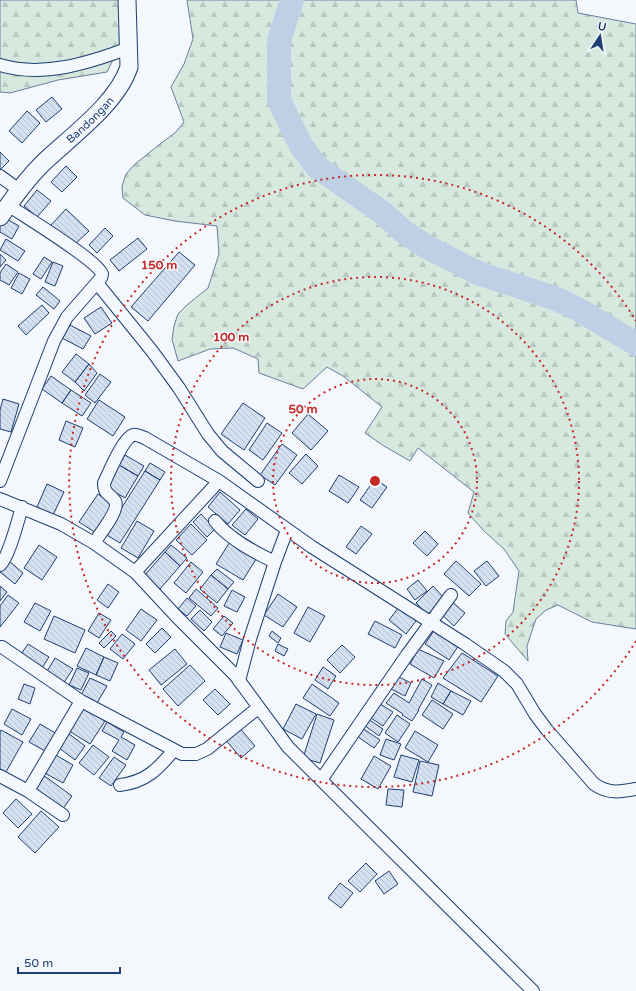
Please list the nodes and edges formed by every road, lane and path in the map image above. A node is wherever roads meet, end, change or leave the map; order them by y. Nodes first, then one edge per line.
1 (127, 0) edge
2 (129, 48) junction
3 (0, 65) edge
4 (0, 176) edge
5 (19, 190) junction
6 (4, 211) edge
7 (97, 283) junction
8 (0, 481) edge
9 (219, 481) junction
10 (258, 481) dead end
11 (0, 499) edge
12 (22, 507) junction
13 (215, 520) dead end
14 (287, 530) junction
15 (94, 543) junction
16 (275, 562) junction
17 (0, 565) edge
18 (135, 572) junction
19 (451, 595) dead end
20 (430, 623) junction
21 (2, 647) dead end
22 (239, 681) junction
23 (81, 701) junction
24 (258, 708) junction
25 (174, 750) junction
26 (0, 776) edge
27 (321, 780) junction
28 (120, 786) dead end
29 (636, 789) edge
30 (28, 791) junction
31 (63, 815) dead end
32 (533, 991) edge

1 - 2 street, Bandongan
2 - 3 street
2 - 5 street, Bandongan
4 - 5 street
5 - 6 street, Bandongan
6 - 7 street
7 - 8 street
7 - 10 street
9 - 14 street
9 - 15 street
9 - 18 street
11 - 12 street
12 - 15 street
12 - 17 street
13 - 16 street
14 - 16 street
14 - 20 street
15 - 18 street
16 - 22 street
18 - 22 street
19 - 20 street
20 - 27 street
20 - 29 street
21 - 23 street
22 - 24 street
23 - 25 street
23 - 30 street
24 - 25 street
24 - 27 street
25 - 28 street
26 - 30 street
27 - 32 street
30 - 31 street

